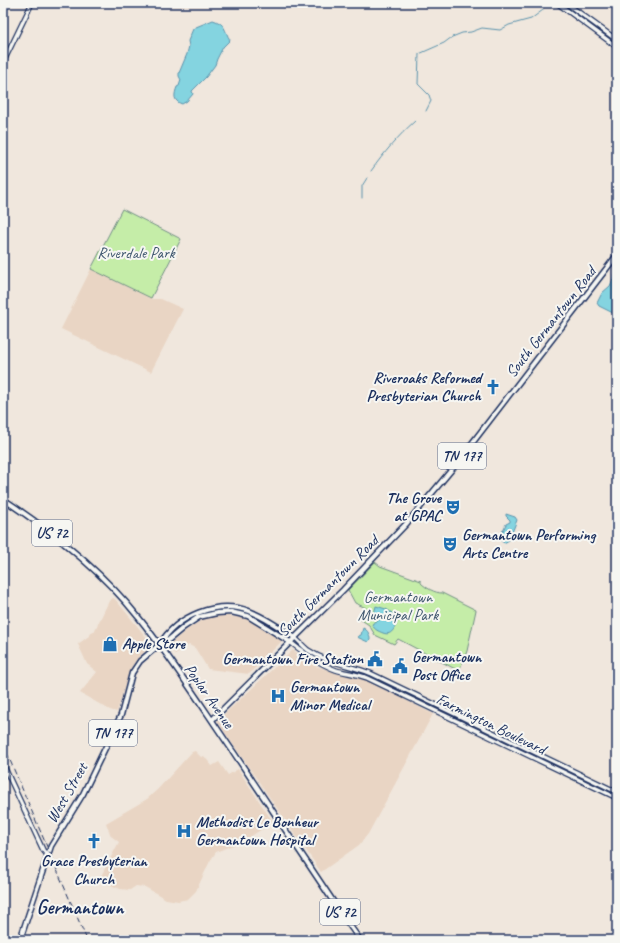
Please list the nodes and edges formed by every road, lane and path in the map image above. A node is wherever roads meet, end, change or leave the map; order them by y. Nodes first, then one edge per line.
1 (32, 3) edge
2 (557, 3) edge
3 (566, 3) edge
4 (617, 40) edge
5 (617, 47) edge
6 (3, 63) edge
7 (617, 255) edge
8 (3, 499) edge
9 (294, 637) junction
10 (290, 642) junction
11 (159, 645) junction
12 (368, 675) junction
13 (380, 678) junction
14 (402, 688) junction
15 (391, 689) junction
16 (399, 693) junction
17 (212, 720) junction
18 (3, 764) edge
19 (617, 792) edge
20 (617, 798) edge
21 (47, 856) junction
22 (20, 940) edge
23 (359, 940) edge

1 - 6 main road
2 - 5 main road
3 - 4 main road
7 - 9 main road, South Germantown Road / TN 177
8 - 11 main road, Poplar Avenue / US 72
9 - 10 main road, South Germantown Road / TN 177
9 - 11 main road
9 - 12 main road, Farmington Boulevard
10 - 11 main road
10 - 12 main road, Farmington Boulevard
10 - 17 main road, South Germantown Road / TN 177
11 - 17 main road, Poplar Avenue / US 72
11 - 21 main road, West Street / TN 177
12 - 13 main road, Farmington Boulevard
12 - 15 main road, Farmington Boulevard
13 - 14 main road, Farmington Boulevard
13 - 15 main road
14 - 16 main road
14 - 19 main road, Farmington Boulevard
15 - 16 main road, Farmington Boulevard
16 - 20 main road, Farmington Boulevard
17 - 23 main road, Poplar Avenue / US 72
18 - 21 main road
21 - 22 main road, West Street / TN 177

